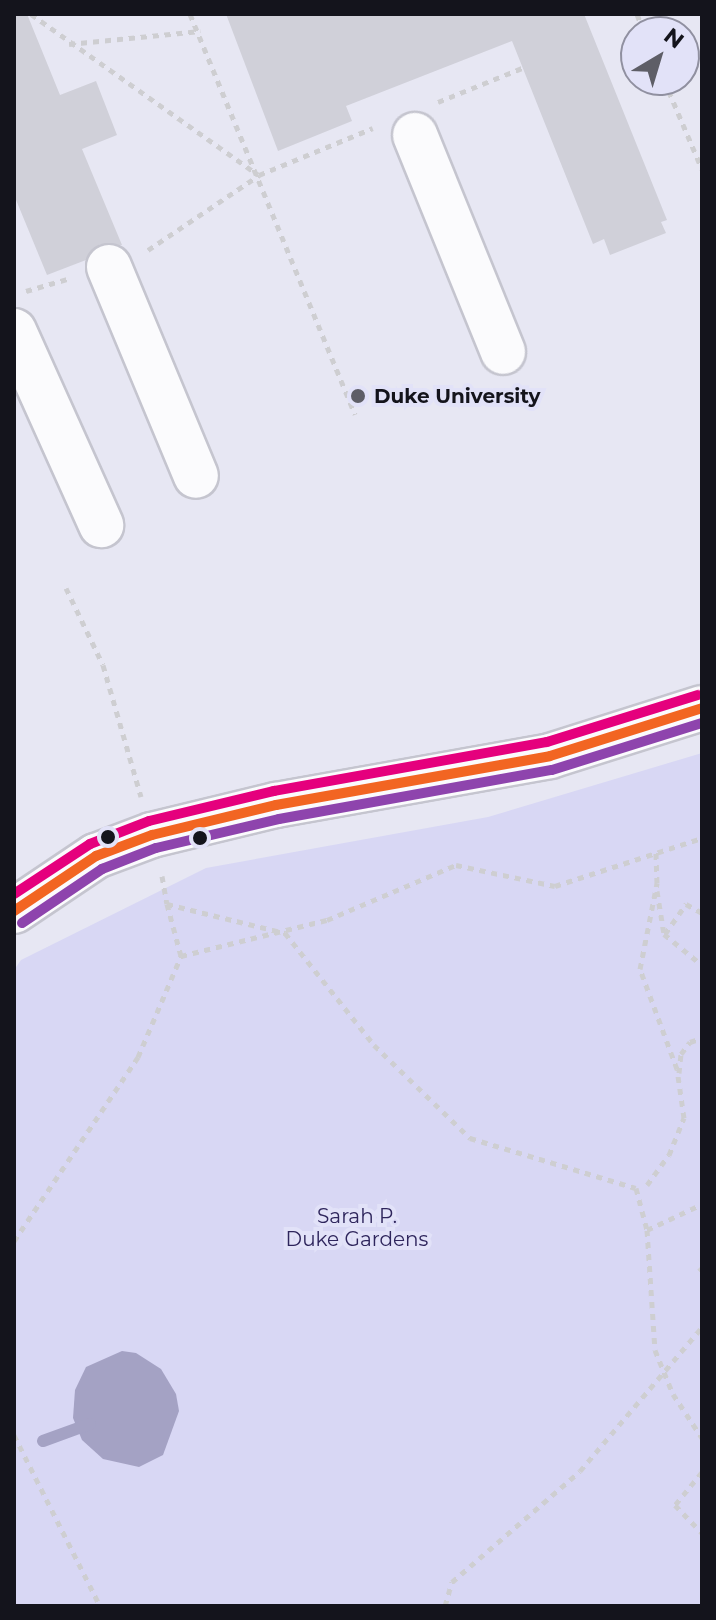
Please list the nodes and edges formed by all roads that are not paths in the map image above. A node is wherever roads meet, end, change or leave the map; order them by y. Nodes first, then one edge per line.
1 (408, 122) road end
2 (109, 267) road end
3 (14, 331) edge
4 (503, 352) dead end
5 (196, 476) dead end
6 (101, 525) dead end
7 (702, 708) edge
8 (14, 911) edge

1 - 4 street
2 - 5 street
3 - 6 street
7 - 8 street

